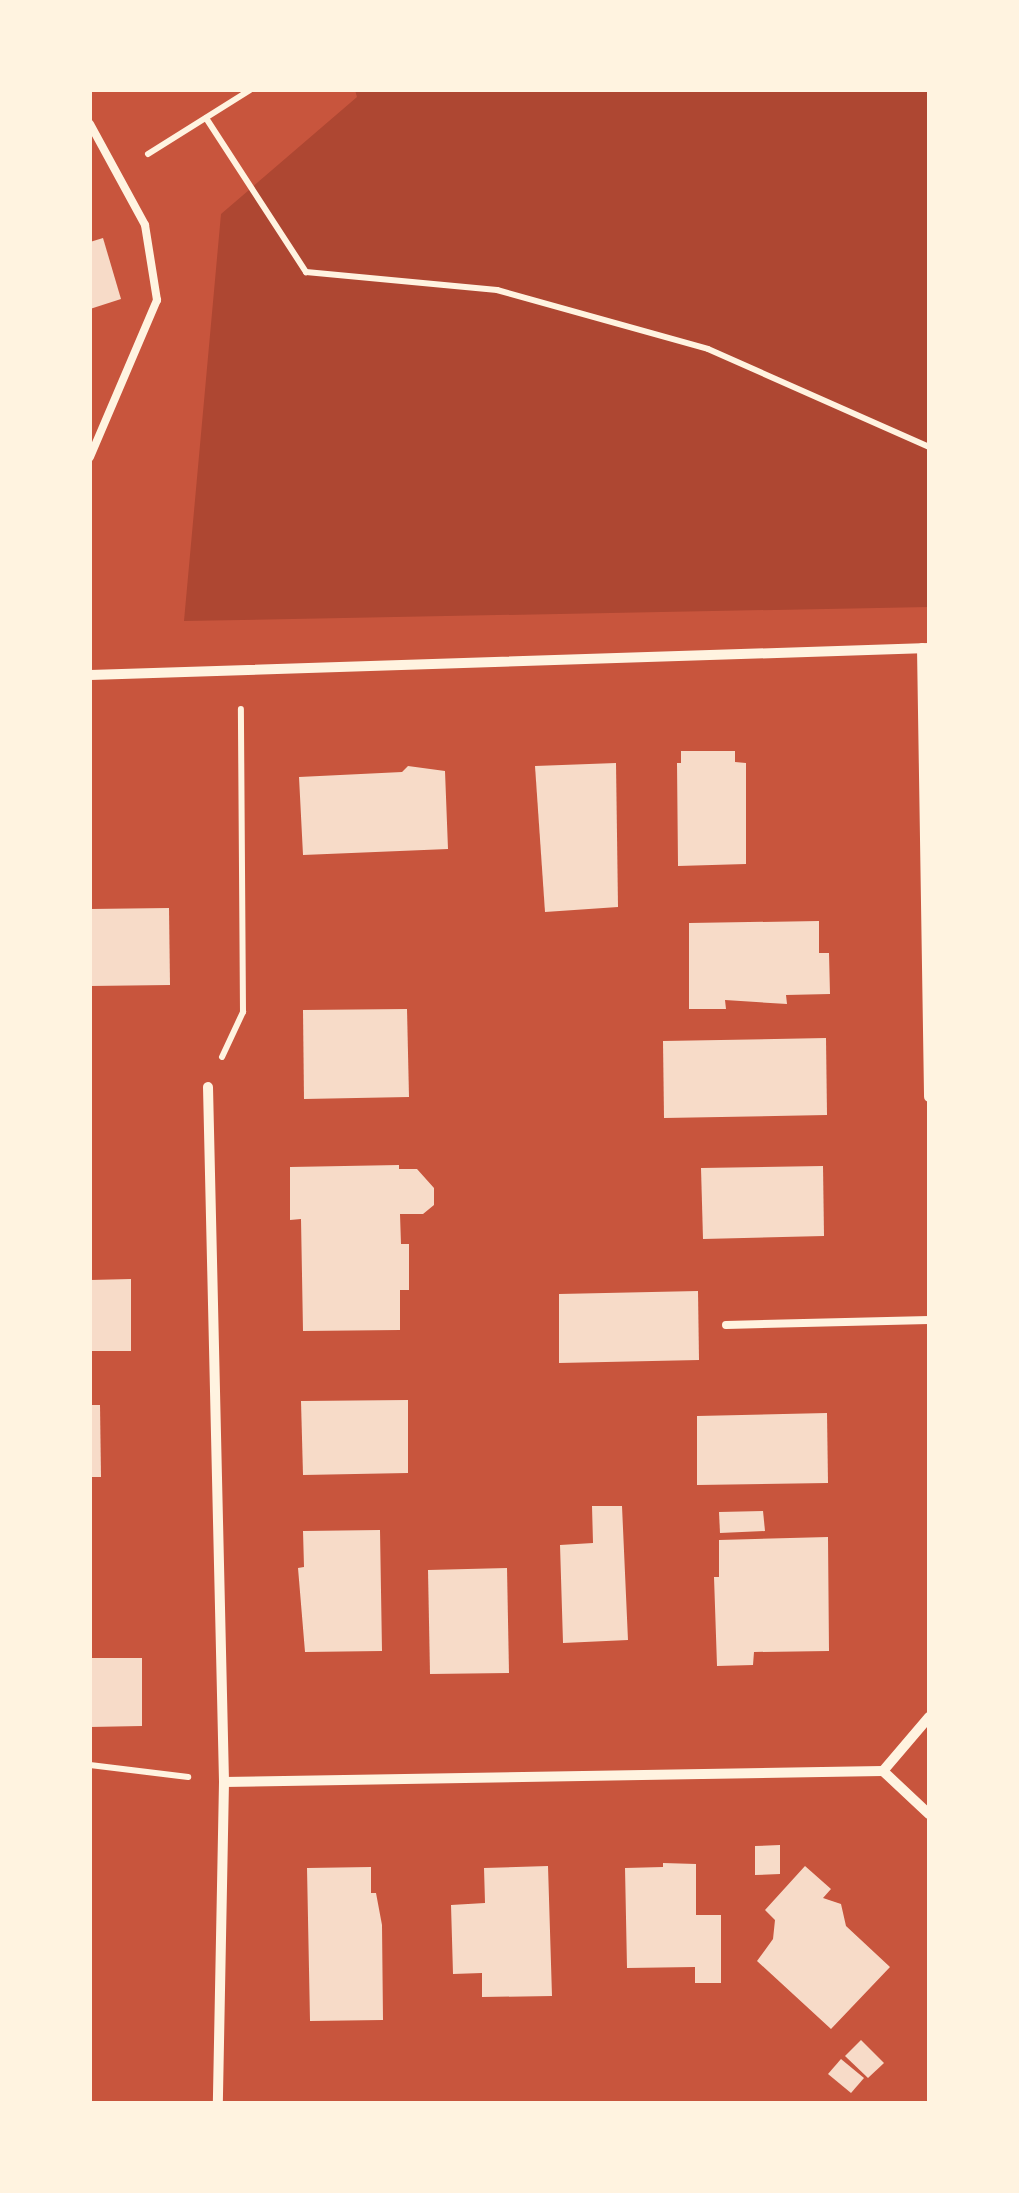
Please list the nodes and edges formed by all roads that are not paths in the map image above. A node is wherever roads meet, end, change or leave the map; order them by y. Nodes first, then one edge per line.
1 (90, 124) edge
2 (90, 457) edge
3 (925, 648) edge
4 (90, 676) edge
5 (208, 1087) road end
6 (929, 1097) edge
7 (929, 1320) edge
8 (726, 1325) dead end
9 (929, 1716) edge
10 (884, 1770) junction
11 (224, 1782) junction
12 (929, 1814) edge
13 (218, 2103) edge

1 - 2 lane
3 - 4 street
3 - 6 street
5 - 11 street
7 - 8 lane
9 - 10 street
10 - 11 street
10 - 12 street
11 - 13 street

